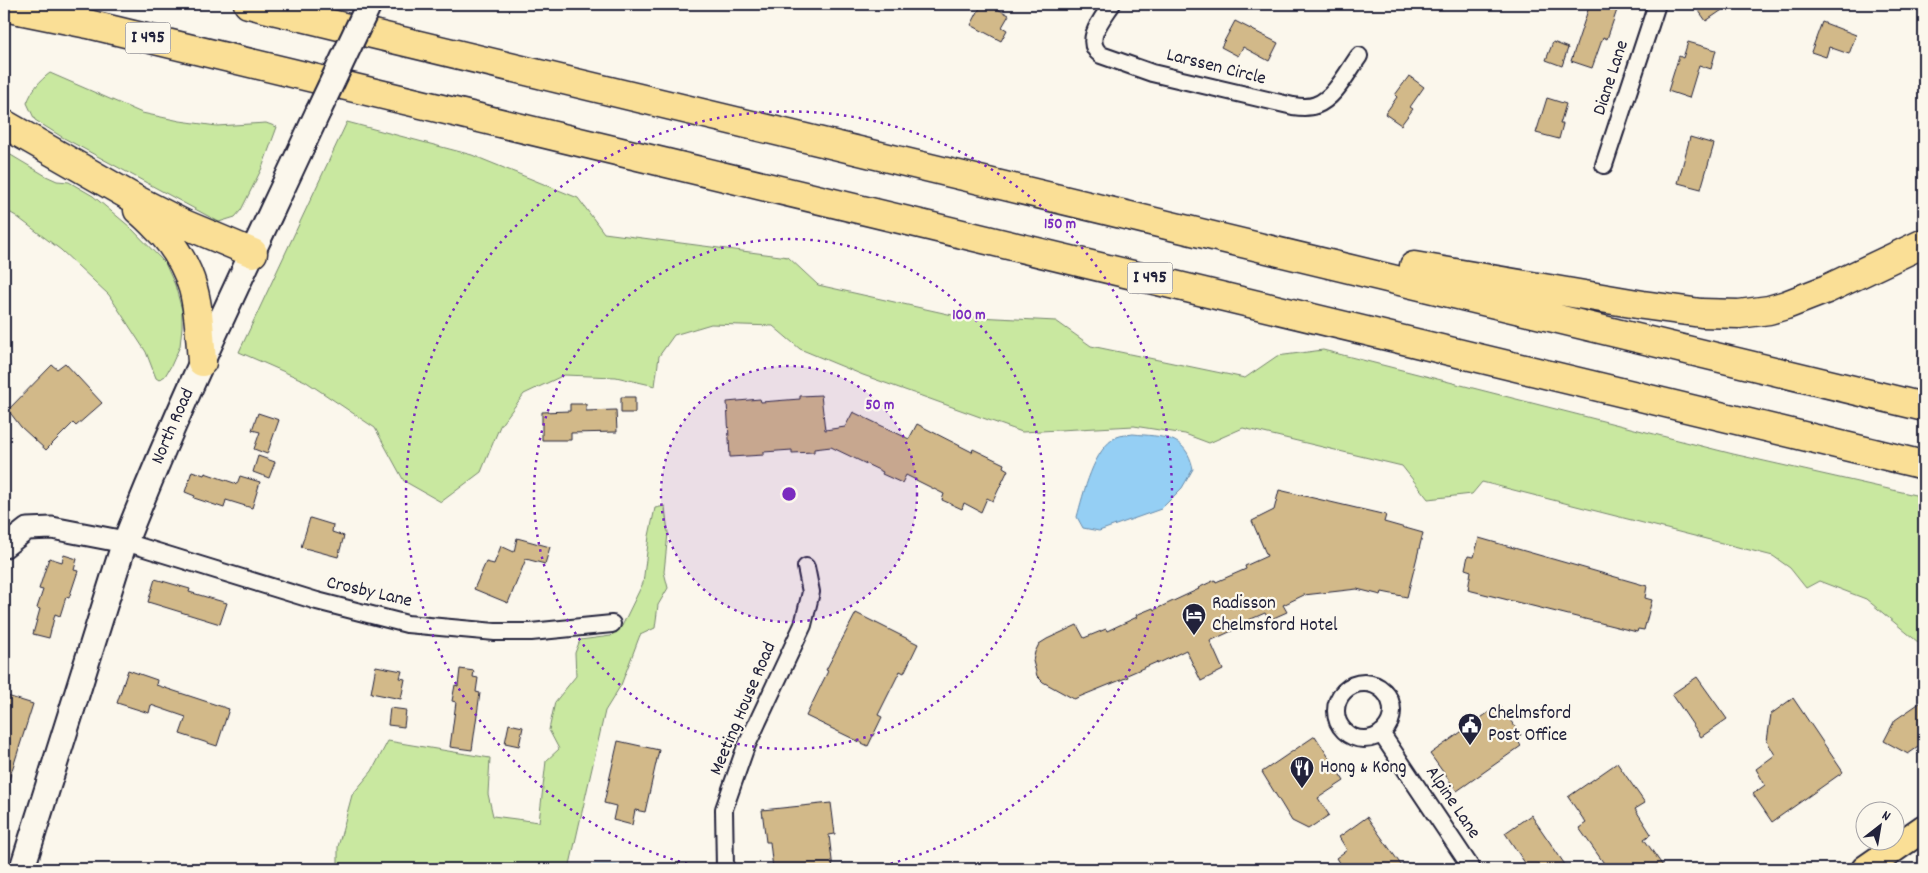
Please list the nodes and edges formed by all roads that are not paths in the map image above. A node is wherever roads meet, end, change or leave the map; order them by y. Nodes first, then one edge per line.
1 (248, 4) edge
2 (369, 4) edge
3 (1112, 4) edge
4 (1657, 4) edge
5 (4, 7) edge
6 (1359, 56) dead end
7 (4, 124) edge
8 (1604, 165) dead end
9 (84, 170) junction
10 (1099, 208) junction
11 (1924, 243) edge
12 (253, 253) junction
13 (202, 362) junction
14 (1924, 407) edge
15 (1924, 465) edge
16 (125, 542) junction
17 (4, 547) edge
18 (806, 567) dead end
19 (612, 624) dead end
20 (1382, 733) dead end
21 (1924, 828) edge
22 (1881, 865) edge
23 (22, 869) edge
24 (724, 869) edge
25 (1472, 869) edge

1 - 10 highway
2 - 12 main road, North Road, bridge
3 - 6 street, Larssen Circle
4 - 8 street, Diane Lane
5 - 15 highway, I 495
7 - 9 highway
9 - 12 highway
9 - 13 highway
10 - 11 highway
10 - 14 highway
12 - 13 main road, North Road
13 - 16 main road, North Road
16 - 17 street
16 - 19 street, Crosby Lane
16 - 23 main road, North Road
18 - 24 street, Meeting House Road
20 - 25 street, Alpine Lane
21 - 22 main road

